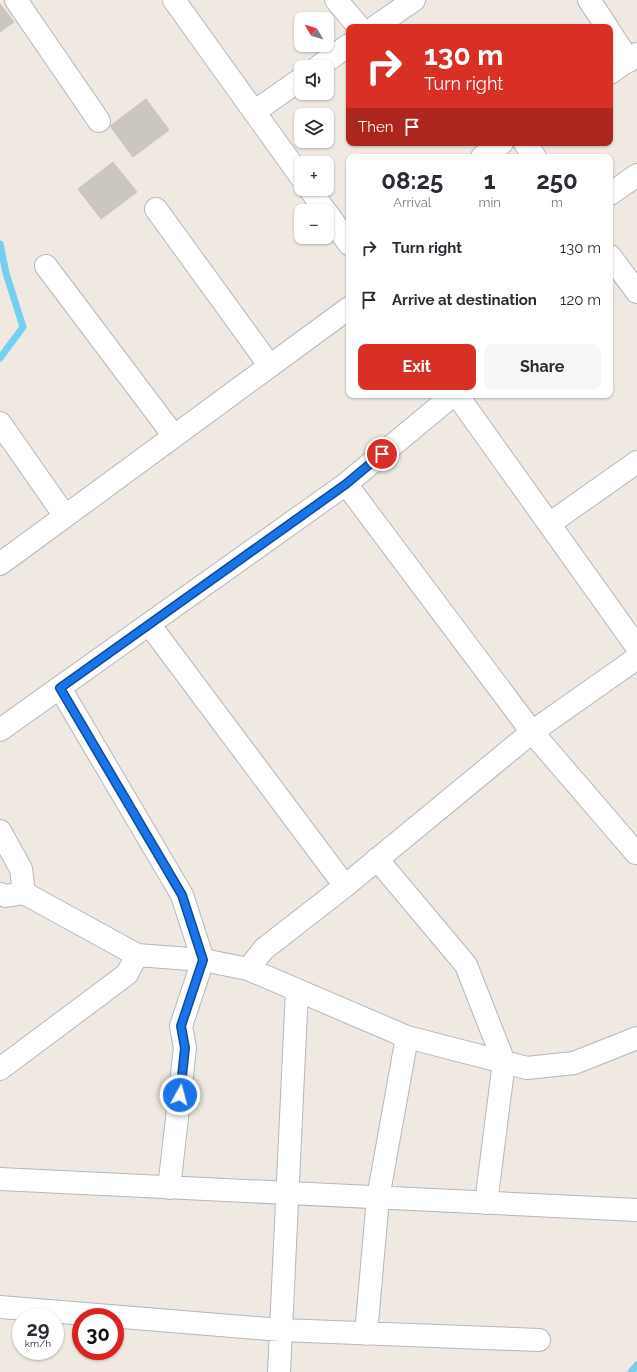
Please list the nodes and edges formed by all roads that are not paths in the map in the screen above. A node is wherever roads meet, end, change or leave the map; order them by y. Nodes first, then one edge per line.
1 (16, 0) edge
2 (174, 0) edge
3 (336, 0) edge
4 (414, 0) edge
5 (589, 0) edge
6 (356, 24) edge
7 (379, 24) edge
8 (605, 24) edge
9 (613, 35) edge
10 (346, 47) edge
11 (633, 57) edge
12 (328, 60) edge
13 (613, 71) edge
14 (294, 84) edge
15 (254, 112) junction
16 (99, 121) dead end
17 (498, 146) edge
18 (486, 154) edge
19 (294, 167) edge
20 (637, 175) edge
21 (613, 192) edge
22 (156, 209) dead end
23 (334, 223) edge
24 (346, 240) edge
25 (613, 260) edge
26 (46, 266) dead end
27 (637, 292) edge
28 (346, 310) edge
29 (270, 366) junction
30 (449, 398) edge
31 (459, 398) edge
32 (0, 424) edge
33 (174, 436) junction
34 (637, 462) edge
35 (346, 484) junction
36 (65, 516) junction
37 (549, 524) junction
38 (0, 564) edge
39 (150, 624) junction
40 (637, 647) edge
41 (637, 658) edge
42 (60, 688) junction
43 (0, 730) edge
44 (532, 732) junction
45 (0, 831) edge
46 (636, 852) edge
47 (377, 859) junction
48 (345, 886) junction
49 (24, 893) junction
50 (0, 894) edge
51 (137, 955) junction
52 (203, 960) junction
53 (248, 969) junction
54 (297, 990) junction
55 (407, 1036) junction
56 (637, 1038) edge
57 (504, 1062) junction
58 (0, 1069) edge
59 (0, 1179) edge
60 (168, 1188) junction
61 (288, 1194) junction
62 (378, 1198) junction
63 (486, 1203) junction
64 (637, 1210) edge
65 (0, 1307) edge
66 (281, 1330) junction
67 (366, 1334) junction
68 (539, 1340) dead end
69 (279, 1372) edge

1 - 16 street
2 - 15 street
3 - 6 street
4 - 7 street
5 - 8 street
9 - 11 street
10 - 12 street
11 - 13 street
14 - 15 street
15 - 19 street
17 - 18 street
20 - 21 street
22 - 29 street
23 - 24 street
25 - 27 street
26 - 33 street
28 - 29 street
29 - 33 street
30 - 35 street
31 - 37 street
32 - 36 street
33 - 36 street
34 - 37 street
35 - 39 street
35 - 44 street
36 - 38 street
37 - 40 street
39 - 42 street
39 - 48 street
41 - 44 street
42 - 43 street
42 - 52 street
44 - 46 street
44 - 47 street
45 - 49 street
47 - 48 street
47 - 57 street
48 - 53 street
49 - 50 street
49 - 51 street
51 - 52 street
51 - 58 street
52 - 53 street
52 - 60 street
53 - 54 street
54 - 55 street
54 - 61 street
55 - 57 street
55 - 62 street
56 - 57 street
57 - 63 street
59 - 60 street
60 - 61 street
61 - 62 street
61 - 66 street
62 - 63 street
62 - 67 street
63 - 64 street
65 - 66 street
66 - 67 street
66 - 69 street
67 - 68 street

